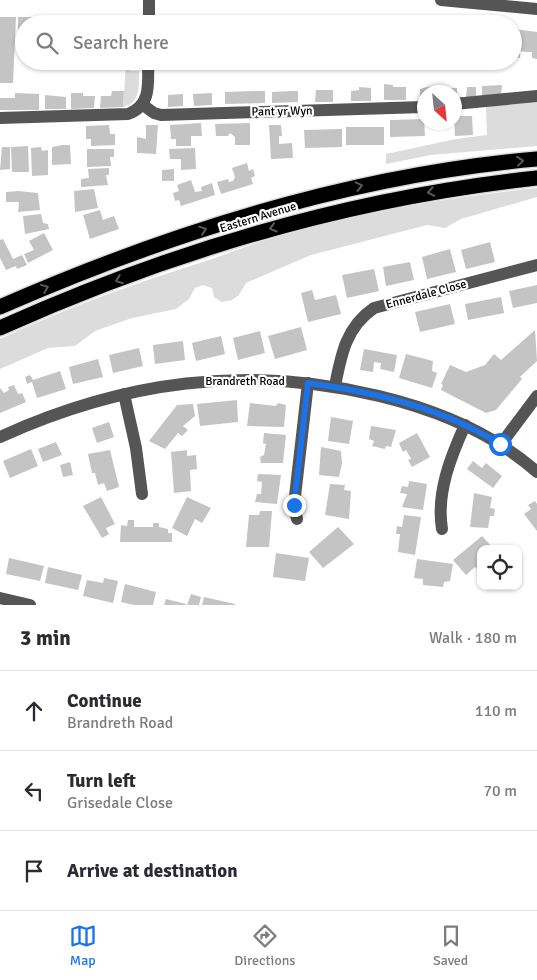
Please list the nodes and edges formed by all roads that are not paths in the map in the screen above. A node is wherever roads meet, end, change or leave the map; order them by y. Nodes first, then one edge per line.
1 (149, 0) edge
2 (441, 0) edge
3 (537, 10) edge
4 (149, 15) edge
5 (148, 70) edge
6 (537, 96) edge
7 (462, 103) edge
8 (143, 105) junction
9 (417, 107) edge
10 (0, 118) edge
11 (537, 159) edge
12 (537, 178) edge
13 (537, 265) edge
14 (0, 307) edge
15 (0, 328) edge
16 (308, 383) junction
17 (336, 386) junction
18 (124, 394) junction
19 (537, 396) edge
20 (466, 425) junction
21 (0, 437) edge
22 (500, 444) junction
23 (537, 472) edge
24 (142, 494) dead end
25 (297, 519) dead end
26 (442, 528) dead end
27 (0, 598) edge
28 (30, 605) edge

1 - 4 street
2 - 3 street
5 - 8 street
6 - 7 street
8 - 9 street, Pant yr Wyn
8 - 10 street
14 -> 11 highway, Eastern Avenue
12 -> 15 highway, Eastern Avenue
13 - 17 street, Ennerdale Close
16 - 17 street, Brandreth Road
16 - 18 street, Brandreth Road
16 - 25 street
17 - 20 street, Brandreth Road
18 - 21 street, Brandreth Road
18 - 24 street
19 - 22 street
20 - 22 street, Brandreth Road
20 - 26 street
22 - 23 street, Brandreth Road
27 - 28 street

